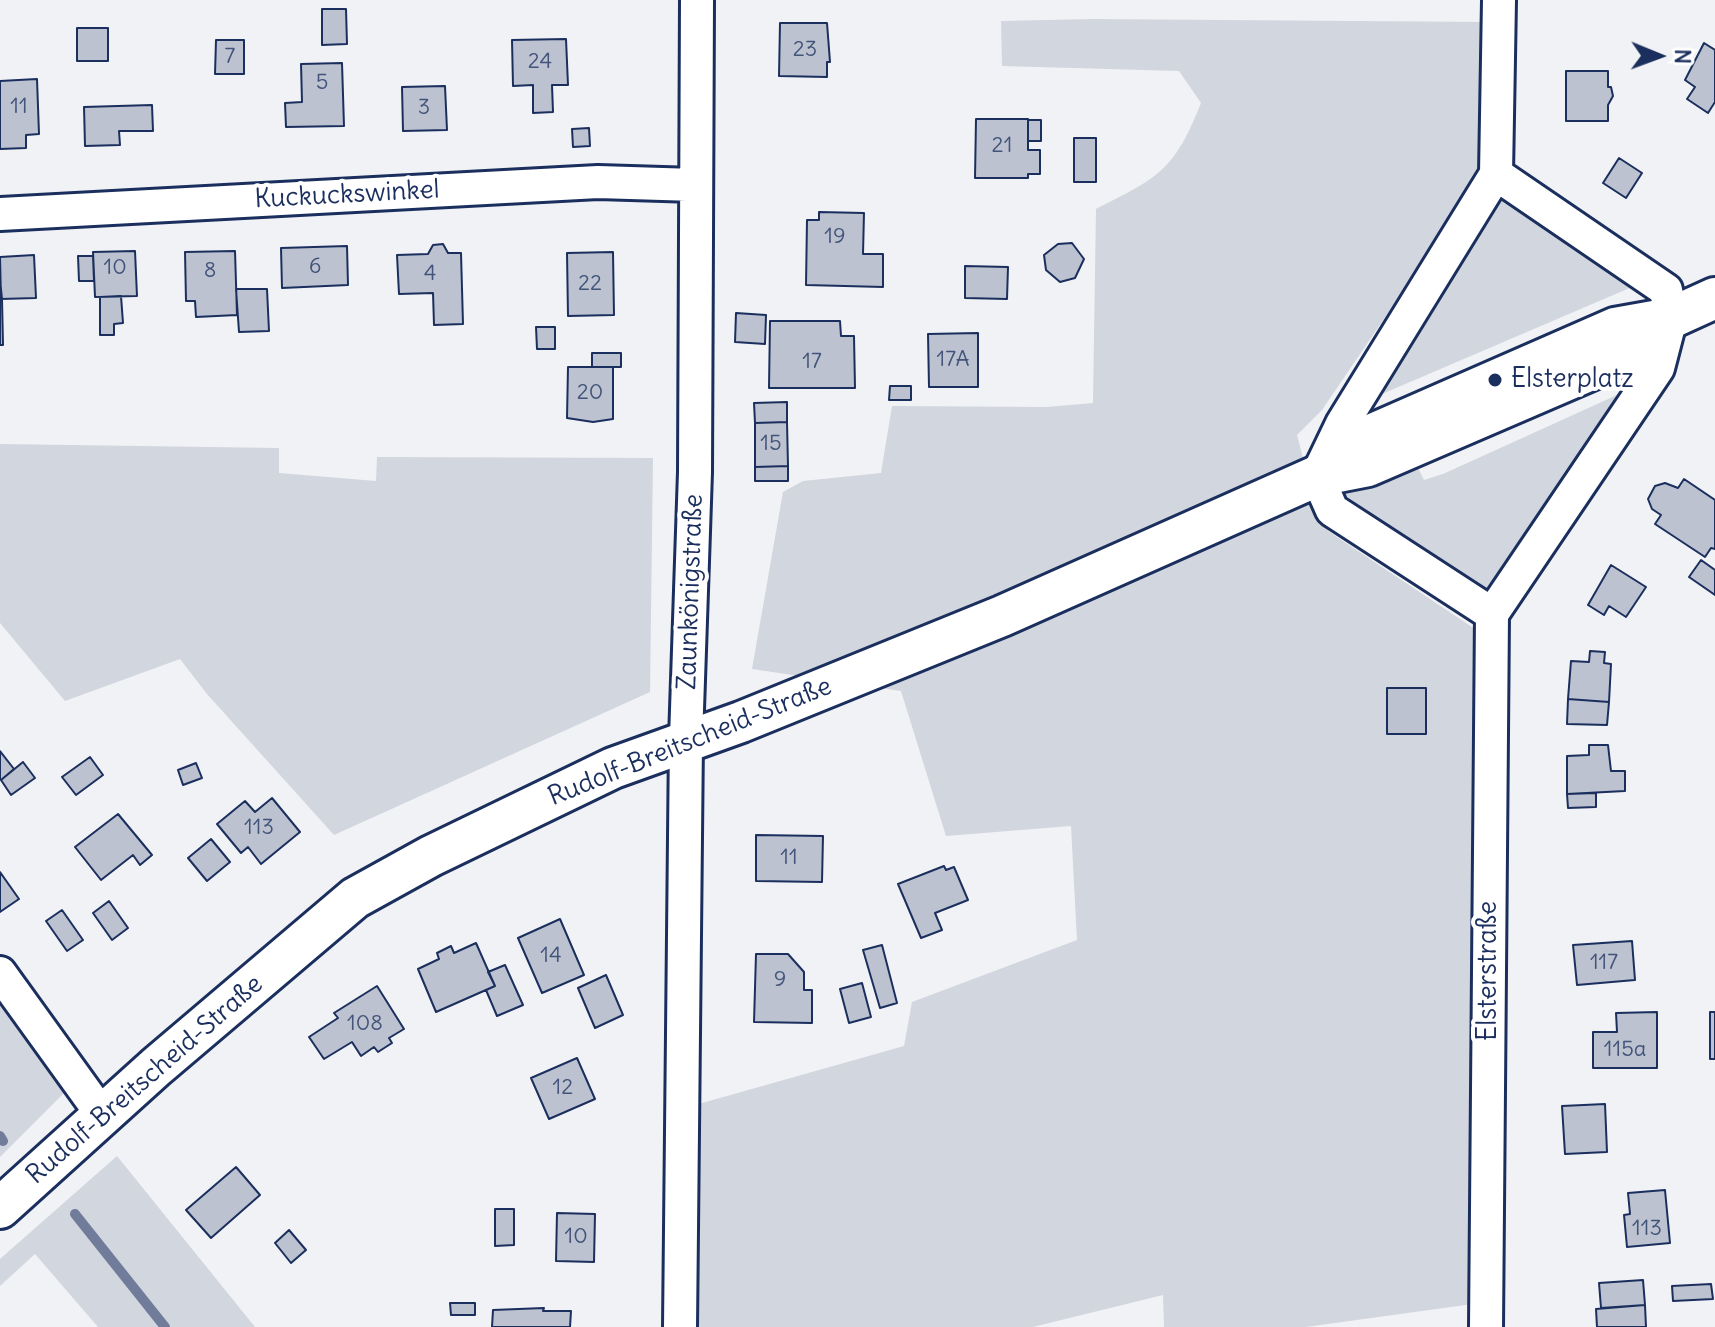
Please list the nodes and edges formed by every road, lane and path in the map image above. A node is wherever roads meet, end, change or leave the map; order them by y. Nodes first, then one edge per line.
1 (697, 0) edge
2 (1499, 0) edge
3 (1496, 174) junction
4 (695, 185) junction
5 (0, 214) edge
6 (1715, 298) edge
7 (1671, 318) junction
8 (1317, 476) junction
9 (1492, 614) junction
10 (686, 739) junction
11 (0, 973) edge
12 (103, 1116) junction
13 (6, 1202) edge
14 (680, 1327) edge
15 (1486, 1327) edge

1 - 4 street, Zaunkönigstraße
2 - 3 street
3 - 7 street
3 - 8 street
4 - 5 street, Kuckuckswinkel
4 - 10 street, Zaunkönigstraße
6 - 7 street, Rudolf-Breitscheid-Straße
7 - 8 street, Rudolf-Breitscheid-Straße
7 - 9 street
8 - 9 street
8 - 10 street, Rudolf-Breitscheid-Straße
9 - 15 street, Elsterstraße
10 - 12 street, Rudolf-Breitscheid-Straße
10 - 14 street, Zaunkönigstraße
11 - 12 street
12 - 13 street, Rudolf-Breitscheid-Straße

